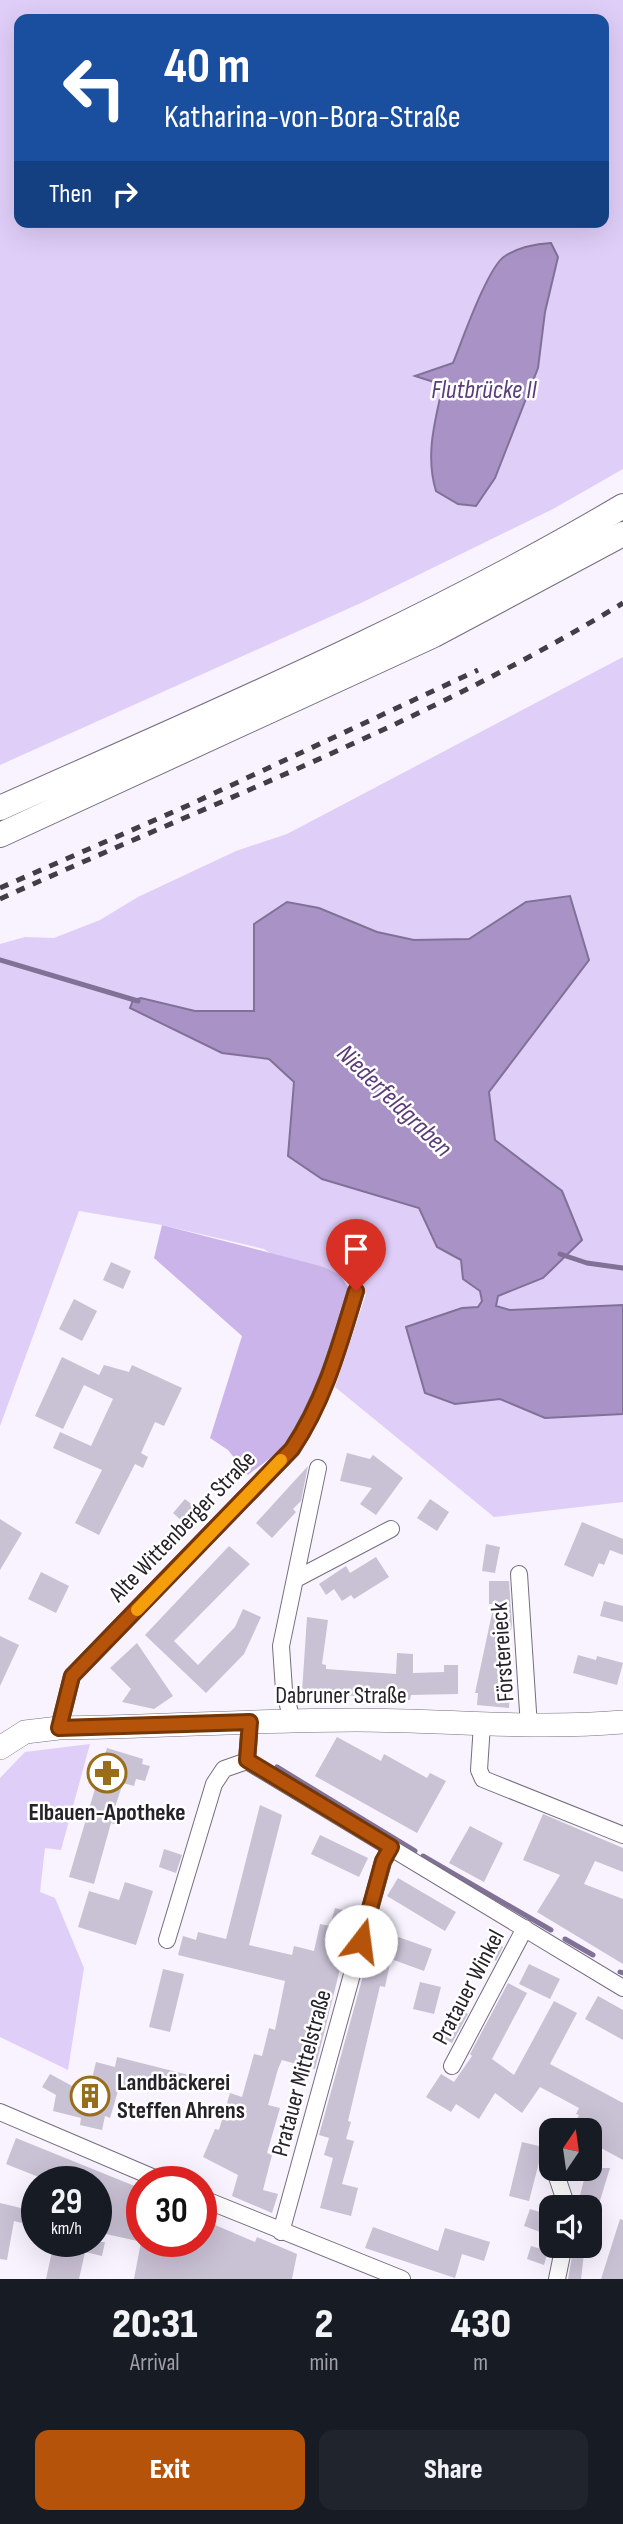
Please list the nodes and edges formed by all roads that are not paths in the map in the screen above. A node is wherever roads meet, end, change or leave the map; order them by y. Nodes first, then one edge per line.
1 (623, 506) edge
2 (623, 534) edge
3 (0, 808) edge
4 (0, 835) edge
5 (356, 1291) dead end
6 (318, 1468) dead end
7 (391, 1530) dead end
8 (519, 1574) dead end
9 (296, 1579) junction
10 (292, 1720) junction
11 (250, 1722) junction
12 (623, 1722) edge
13 (482, 1724) junction
14 (529, 1727) junction
15 (59, 1728) junction
16 (0, 1748) edge
17 (247, 1760) junction
18 (623, 1835) edge
19 (391, 1847) junction
20 (525, 1928) junction
21 (167, 1940) dead end
22 (623, 1988) edge
23 (452, 2066) dead end
24 (0, 2112) edge
25 (127, 2166) edge
26 (217, 2205) edge
27 (281, 2232) junction
28 (561, 2258) edge
29 (402, 2279) edge
30 (557, 2279) edge

1 - 3 main road
2 - 4 main road
5 - 15 street, Alte Wittenberger Straße
6 - 9 street
7 - 9 street
8 - 14 street, Förstereieck
9 - 10 street
10 - 11 street, Dabruner Straße
10 - 13 street, Dabruner Straße
11 - 15 street, Dabruner Straße
11 - 17 street
12 - 14 street, Dabruner Straße
13 - 14 street, Dabruner Straße
13 - 18 street
15 - 16 street
17 - 19 street
17 - 21 street
19 - 20 street
19 - 27 street, Pratauer Mittelstraße
20 - 22 street
20 - 23 street, Pratauer Winkel
24 - 25 street
26 - 27 street
27 - 29 street
28 - 30 street

